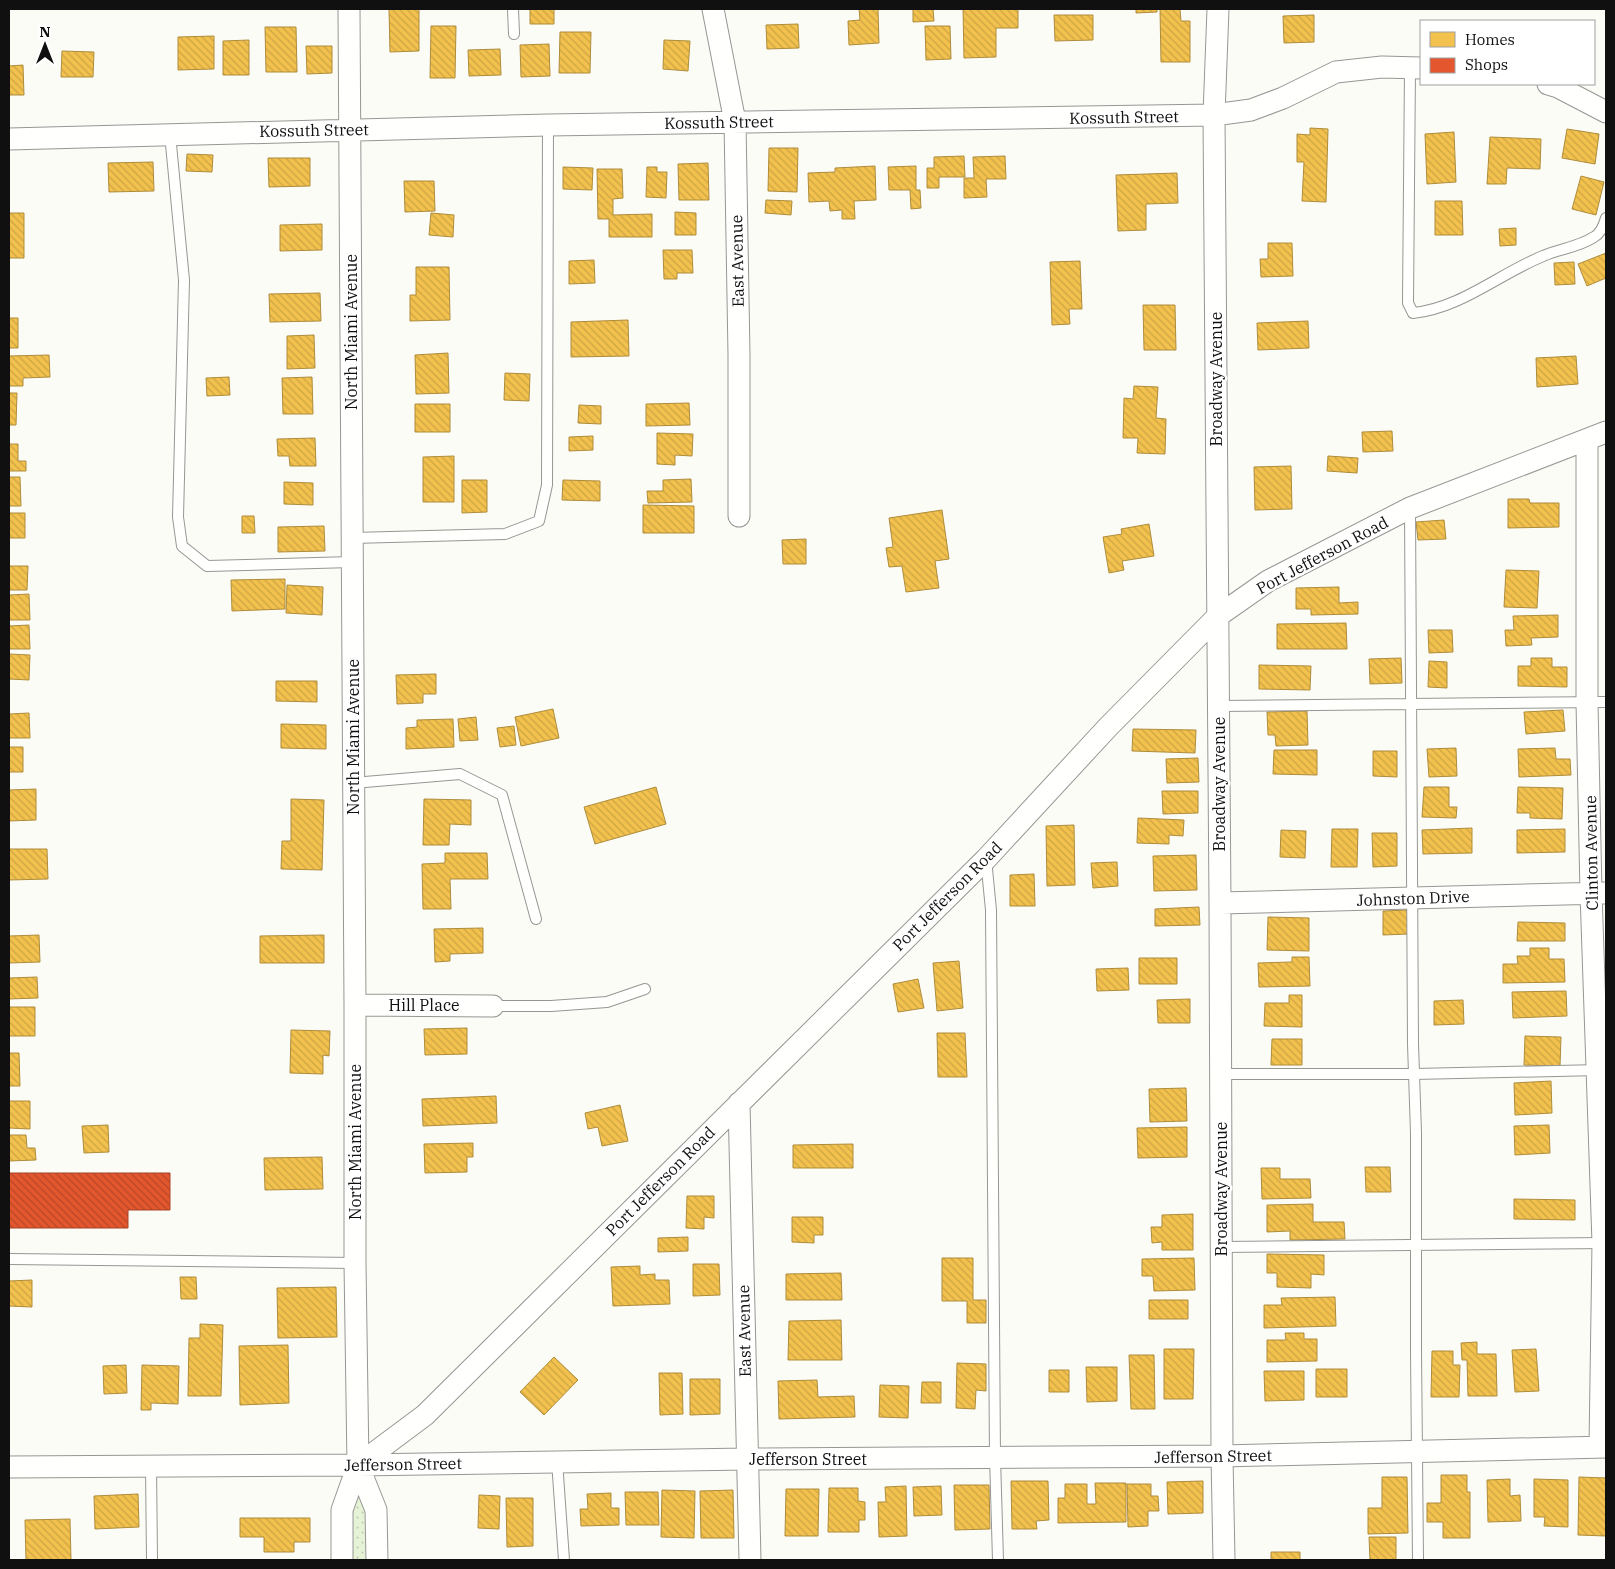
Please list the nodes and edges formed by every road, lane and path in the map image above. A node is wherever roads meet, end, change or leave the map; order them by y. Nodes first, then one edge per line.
1 (349, 9) edge
2 (514, 9) edge
3 (713, 9) edge
4 (1218, 9) edge
5 (514, 34) dead end
6 (1416, 68) edge
7 (1551, 85) edge
8 (1606, 112) edge
9 (1214, 115) junction
10 (735, 122) junction
11 (548, 125) junction
12 (349, 129) junction
13 (170, 134) junction
14 (9, 139) edge
15 (1606, 218) edge
16 (1597, 436) edge
17 (1410, 508) junction
18 (739, 516) dead end
19 (352, 538) junction
20 (352, 562) junction
21 (1218, 616) junction
22 (1597, 703) edge
23 (1412, 704) junction
24 (1219, 706) junction
25 (353, 783) junction
26 (986, 859) junction
27 (1599, 893) edge
28 (1413, 898) junction
29 (1220, 903) junction
30 (536, 919) dead end
31 (645, 989) dead end
32 (355, 1005) junction
33 (493, 1006) joint
34 (1602, 1070) edge
35 (1221, 1074) junction
36 (1414, 1074) junction
37 (739, 1103) junction
38 (1605, 1243) edge
39 (1416, 1246) junction
40 (1222, 1247) junction
41 (9, 1259) edge
42 (355, 1263) junction
43 (1603, 1447) edge
44 (1417, 1452) junction
45 (1222, 1456) junction
46 (995, 1457) junction
47 (747, 1459) junction
48 (557, 1461) junction
49 (151, 1466) junction
50 (358, 1466) junction
51 (9, 1467) edge
52 (152, 1560) edge
53 (342, 1560) edge
54 (377, 1560) edge
55 (564, 1560) edge
56 (750, 1560) edge
57 (998, 1560) edge
58 (1224, 1560) edge
59 (1418, 1560) edge

1 - 12 street, North Miami Avenue
2 - 5 lane
3 - 10 street, East Avenue
4 - 9 street, Broadway Avenue
6 - 9 street, Kossuth Street
6 - 15 lane
7 - 8 street
9 - 10 street, Kossuth Street
9 - 21 street, Broadway Avenue
10 - 11 street, Kossuth Street
10 - 18 street, East Avenue
11 - 12 street, Kossuth Street
11 - 19 lane
12 - 13 street, Kossuth Street
12 - 19 street, North Miami Avenue
13 - 14 street, Kossuth Street
13 - 20 lane
16 - 17 street, Port Jefferson Road
16 - 22 street, Clinton Avenue
17 - 21 street, Port Jefferson Road
17 - 23 lane
19 - 20 street, North Miami Avenue
20 - 25 street, North Miami Avenue
21 - 24 street, Broadway Avenue
21 - 26 street, Port Jefferson Road
22 - 23 lane
22 - 27 street, Clinton Avenue
23 - 24 lane
23 - 28 lane
24 - 29 street, Broadway Avenue
25 - 30 lane
25 - 32 street, North Miami Avenue
26 - 37 street, Port Jefferson Road
26 - 46 lane
27 - 28 street, Johnston Drive
27 - 34 street, Clinton Avenue
28 - 29 street, Johnston Drive
28 - 36 lane
29 - 35 street, Broadway Avenue
31 - 33 lane
32 - 33 street, Hill Place
32 - 42 street, North Miami Avenue
34 - 36 lane
34 - 38 street, Clinton Avenue
35 - 36 lane
35 - 40 street, Broadway Avenue
36 - 39 lane
37 - 47 street, East Avenue
37 - 50 street, Port Jefferson Road
38 - 39 lane
38 - 43 street, Clinton Avenue
39 - 40 lane
39 - 44 lane
40 - 45 street, Broadway Avenue
41 - 42 lane
42 - 50 street, North Miami Avenue
43 - 44 street, Jefferson Street
44 - 45 street, Jefferson Street
44 - 59 lane
45 - 46 street, Jefferson Street
45 - 58 street, Broadway Avenue
46 - 47 street, Jefferson Street
46 - 57 lane
47 - 48 street, Jefferson Street
47 - 56 street, East Avenue
48 - 50 street, Jefferson Street
48 - 55 lane
49 - 50 street, Jefferson Street
49 - 51 street, Jefferson Street
49 - 52 lane
50 - 53 street, North Miami Avenue
50 - 54 street, North Miami Avenue

